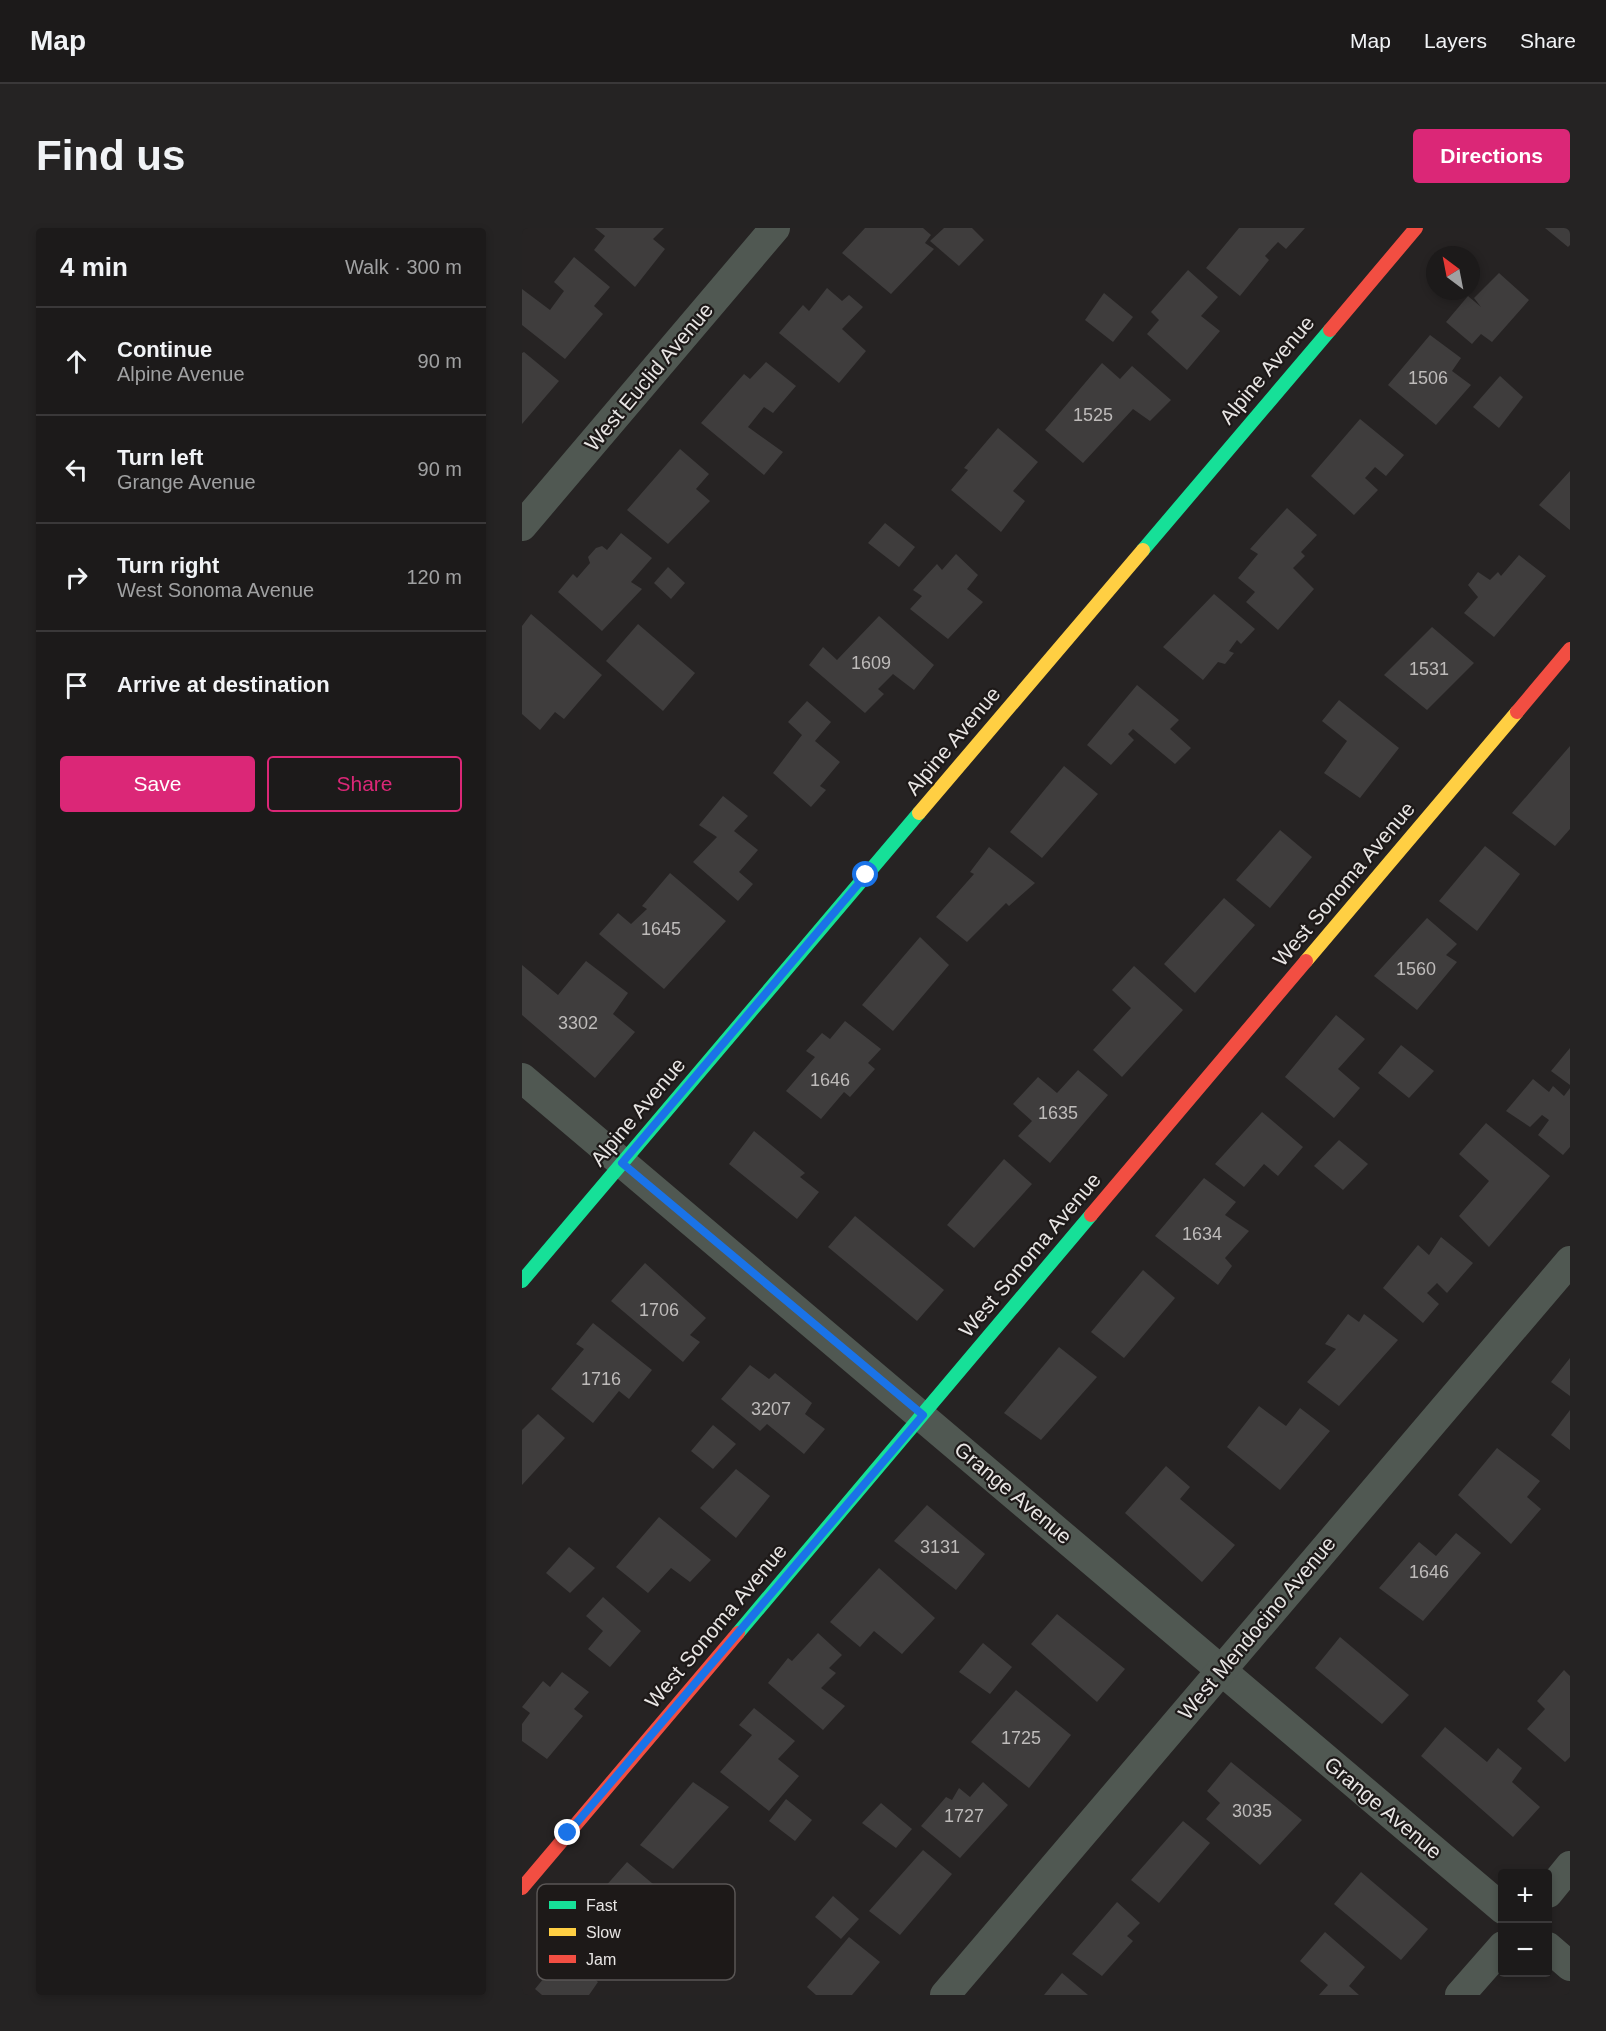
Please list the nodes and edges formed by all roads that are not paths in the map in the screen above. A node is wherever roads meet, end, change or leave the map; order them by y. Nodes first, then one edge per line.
1 (775, 228) edge
2 (1416, 228) edge
3 (522, 526) edge
4 (1570, 649) edge
5 (522, 1078) edge
6 (622, 1163) junction
7 (1570, 1261) edge
8 (522, 1281) edge
9 (923, 1415) junction
10 (1221, 1670) junction
11 (1570, 1866) edge
12 (522, 1888) edge
13 (1552, 1888) edge
14 (1498, 1905) edge
15 (1552, 1950) edge
16 (1498, 1952) edge
17 (1570, 1966) edge
18 (945, 1995) edge
19 (1460, 1995) edge

1 - 3 street, West Euclid Avenue
2 - 6 street, Alpine Avenue
4 - 9 street, West Sonoma Avenue
5 - 6 street, Grange Avenue
6 - 8 street, Alpine Avenue
6 - 9 street, Grange Avenue
7 - 10 street, West Mendocino Avenue
9 - 10 street, Grange Avenue
9 - 12 street, West Sonoma Avenue
10 - 14 street, Grange Avenue
10 - 18 street, West Mendocino Avenue
11 - 13 street
15 - 17 street
16 - 19 street

